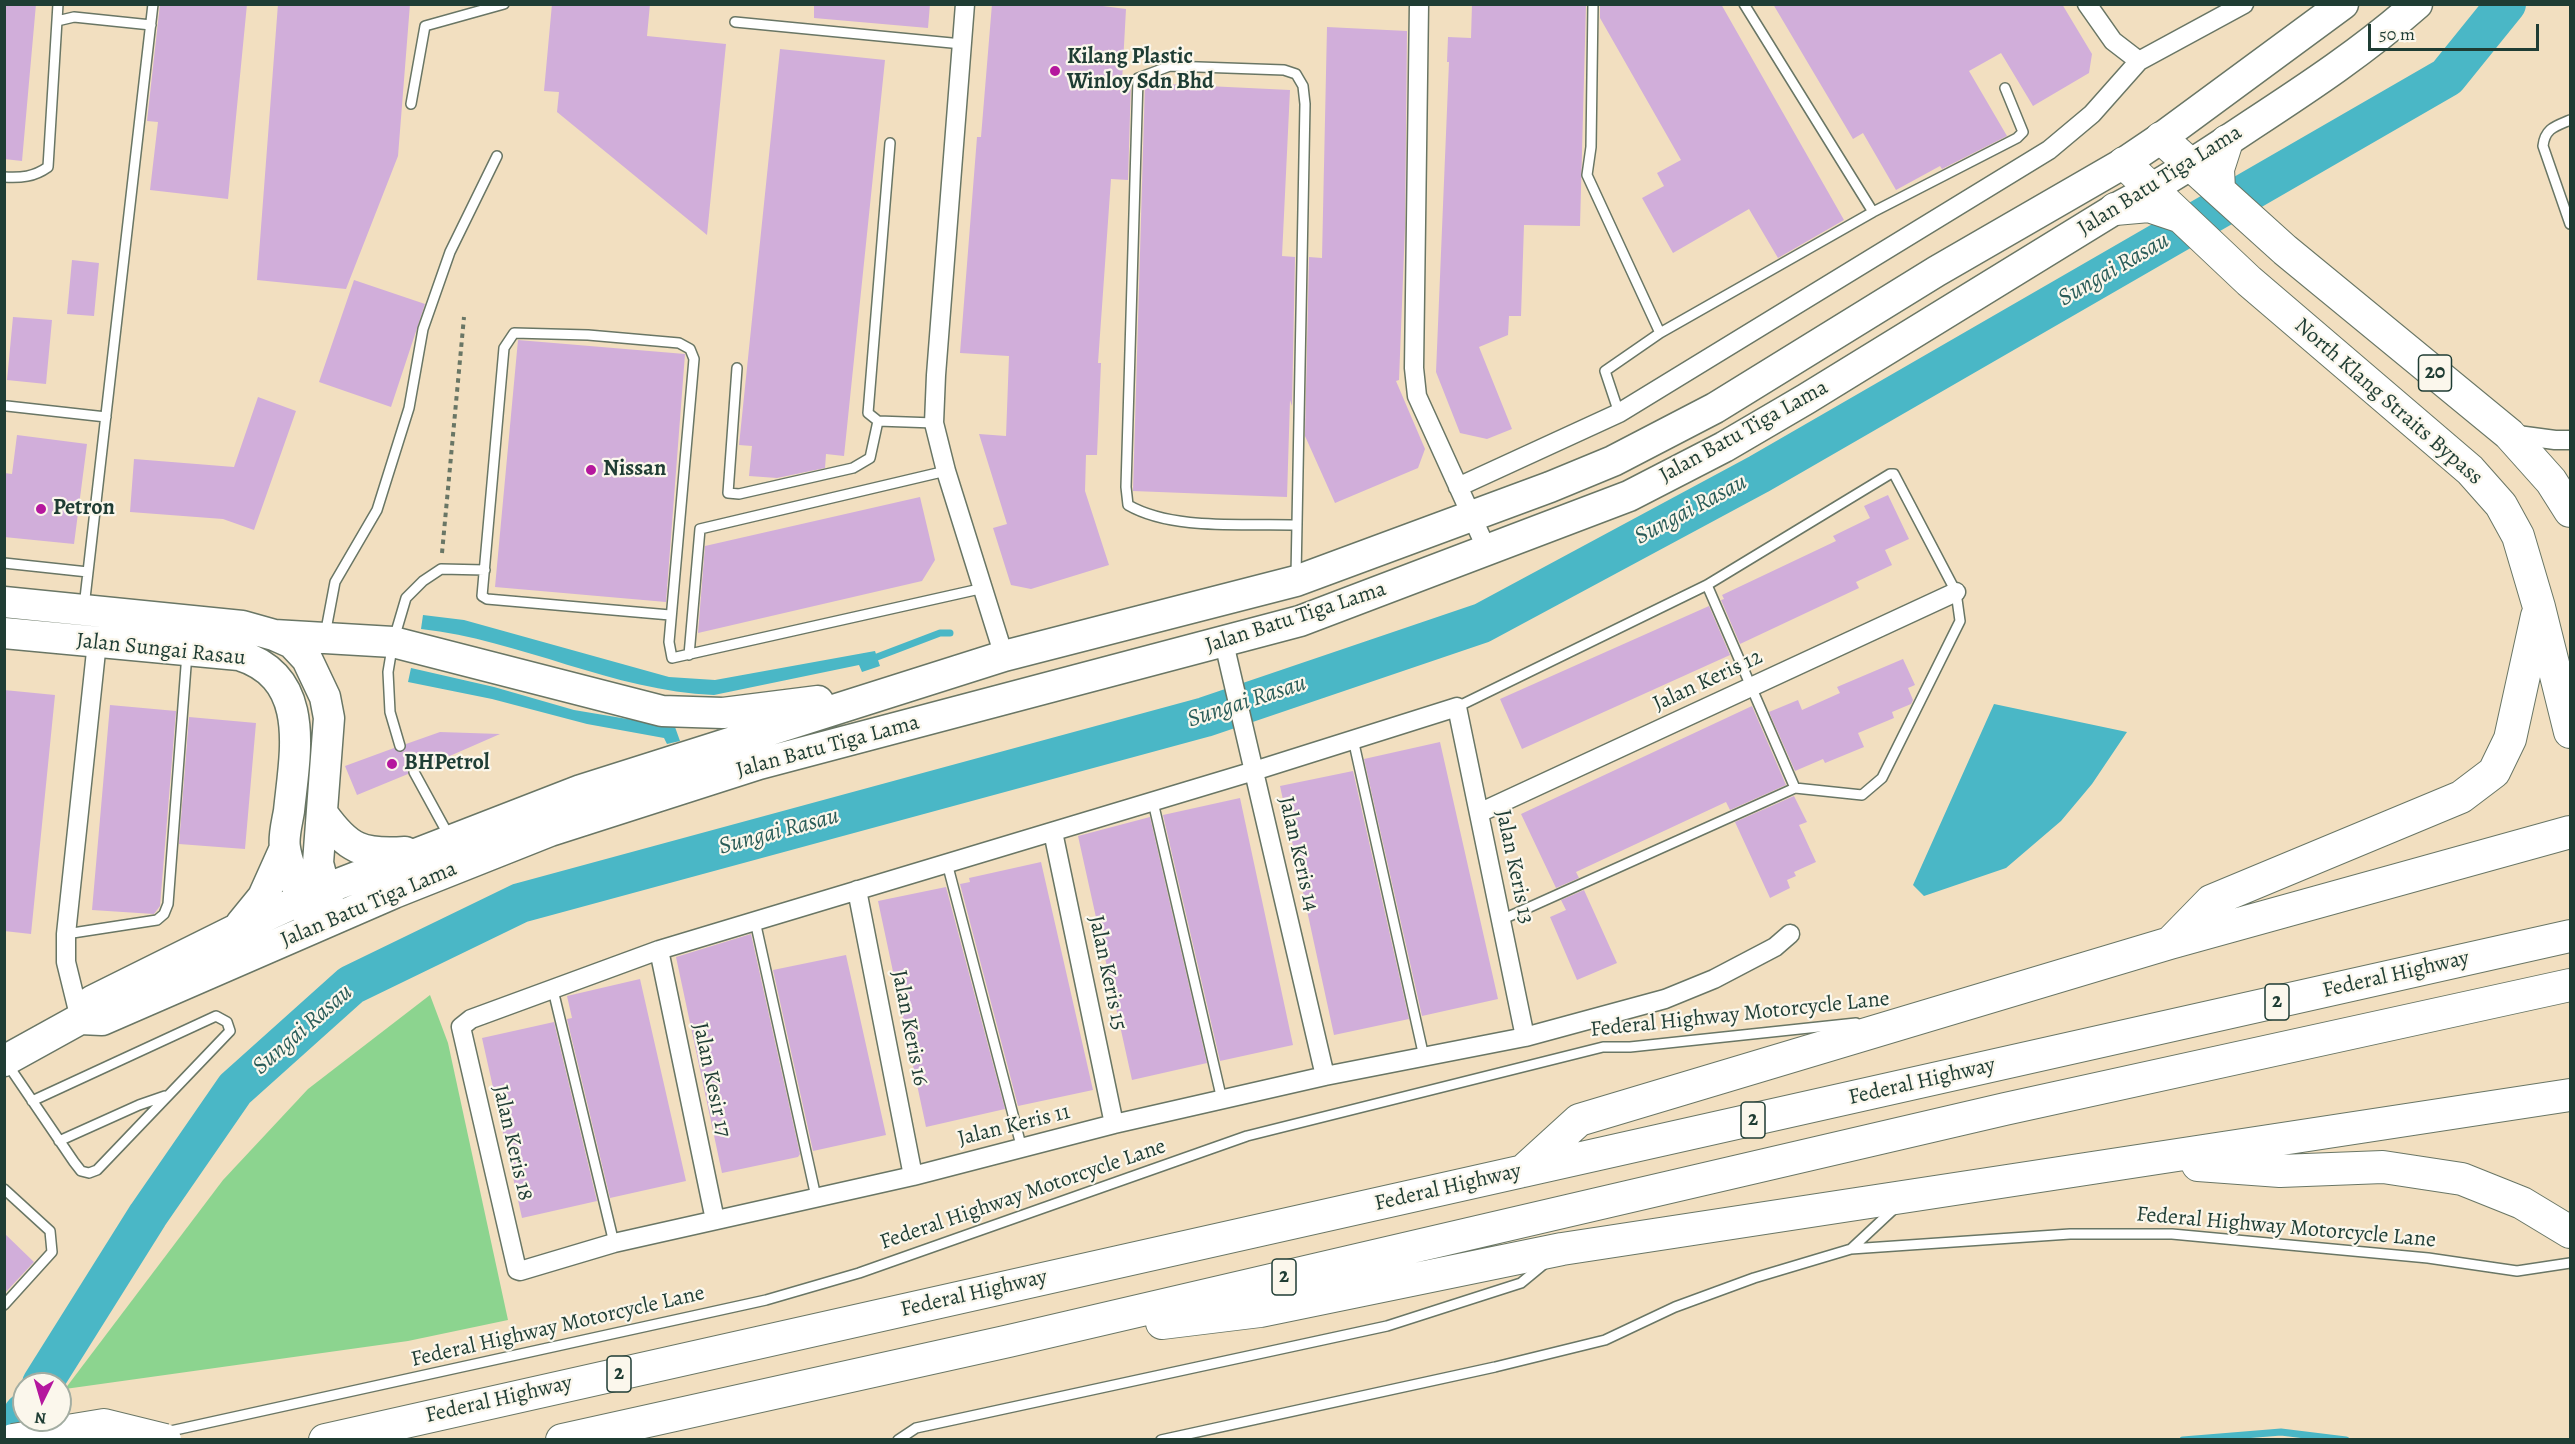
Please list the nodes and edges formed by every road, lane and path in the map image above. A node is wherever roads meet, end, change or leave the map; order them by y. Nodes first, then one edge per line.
1 (57, 4) edge
2 (153, 4) edge
3 (504, 4) edge
4 (965, 4) edge
5 (1419, 4) edge
6 (1593, 4) edge
7 (1744, 4) edge
8 (2087, 4) edge
9 (2244, 4) edge
10 (2343, 4) edge
11 (2417, 4) edge
12 (57, 21) junction
13 (735, 22) dead end
14 (151, 25) junction
15 (962, 44) junction
16 (2139, 61) junction
17 (2005, 88) dead end
18 (411, 104) dead end
19 (2571, 120) edge
20 (2161, 138) junction
21 (890, 143) dead end
22 (496, 156) dead end
23 (2124, 163) junction
24 (2213, 169) junction
25 (4, 177) edge
26 (2167, 205) junction
27 (2115, 209) joint
28 (1873, 212) junction
29 (2571, 224) edge
30 (464, 317) dead end
31 (1660, 333) junction
32 (737, 368) dead end
33 (7, 406) dead end
34 (1619, 413) junction
35 (106, 417) junction
36 (878, 421) junction
37 (934, 423) junction
38 (2509, 434) junction
39 (2571, 440) edge
40 (946, 471) junction
41 (1458, 486) junction
42 (2571, 511) edge
43 (1472, 516) junction
44 (1297, 525) junction
45 (1488, 552) junction
46 (4, 563) edge
47 (441, 569) junction
48 (485, 570) junction
49 (87, 572) junction
50 (1296, 581) junction
51 (1707, 585) junction
52 (984, 588) junction
53 (1956, 592) junction
54 (4, 602) edge
55 (2539, 607) junction
56 (83, 610) junction
57 (670, 615) junction
58 (4, 633) edge
59 (274, 635) junction
60 (325, 637) junction
61 (97, 642) junction
62 (393, 642) junction
63 (1224, 643) junction
64 (187, 650) junction
65 (689, 655) junction
66 (1004, 656) junction
67 (1751, 688) junction
68 (890, 692) junction
69 (1456, 706) junction
70 (2571, 732) edge
71 (1353, 740) junction
72 (400, 746) dead end
73 (1254, 771) junction
74 (414, 772) dead end
75 (1795, 788) junction
76 (1153, 802) junction
77 (1479, 813) junction
78 (323, 814) junction
79 (1053, 832) junction
80 (2571, 832) edge
81 (438, 846) junction
82 (285, 848) junction
83 (947, 863) junction
84 (857, 890) junction
85 (313, 895) junction
86 (1501, 920) junction
87 (755, 921) junction
88 (324, 924) junction
89 (237, 928) junction
90 (66, 934) junction
91 (1790, 934) dead end
92 (2571, 936) edge
93 (2170, 943) junction
94 (660, 950) junction
95 (2571, 985) edge
96 (553, 990) junction
97 (1931, 1015) junction
98 (80, 1019) junction
99 (1873, 1021) dead end
100 (1861, 1022) dead end
101 (1525, 1037) junction
102 (1424, 1057) junction
103 (4, 1061) edge
104 (1324, 1076) junction
105 (168, 1095) junction
106 (2571, 1095) edge
107 (1222, 1100) junction
108 (32, 1101) junction
109 (1114, 1124) junction
110 (59, 1141) junction
111 (1022, 1149) junction
112 (2138, 1161) junction
113 (1522, 1172) junction
114 (914, 1176) junction
115 (4, 1189) edge
116 (816, 1197) junction
117 (1906, 1197) junction
118 (715, 1220) junction
119 (2571, 1232) edge
120 (614, 1243) junction
121 (1562, 1249) junction
122 (1851, 1250) junction
123 (2571, 1263) edge
124 (517, 1270) joint
125 (4, 1305) edge
126 (1009, 1341) junction
127 (13, 1440) edge
128 (131, 1440) edge
129 (165, 1440) edge
130 (325, 1440) edge
131 (562, 1440) edge
132 (897, 1440) edge
133 (1161, 1440) edge

1 - 12 lane
2 - 14 lane
3 - 18 lane
4 - 15 street
5 - 41 street
6 - 31 lane
7 - 28 lane
8 - 16 street
9 - 16 street
10 - 20 main road, Jalan Batu Tiga Lama
11 - 24 main road, Jalan Batu Tiga Lama
12 - 14 lane
12 - 25 lane
13 - 15 lane
14 - 35 lane
15 - 37 street
16 - 34 street
17 - 28 lane
19 - 29 lane
20 - 23 main road, Jalan Batu Tiga Lama
20 - 24 highway, 20
21 - 36 lane
22 - 60 lane
23 - 26 highway, North Klang Straits Bypass / 20
23 - 43 main road, Jalan Batu Tiga Lama
24 - 26 main road, Jalan Batu Tiga Lama
24 - 38 highway, 20
26 - 27 highway
26 - 55 highway, North Klang Straits Bypass / 20
27 - 45 main road, Jalan Batu Tiga Lama
28 - 31 lane
30 - 47 path
31 - 34 lane
32 - 36 lane
33 - 35 lane
34 - 41 street
35 - 49 lane
36 - 37 lane
37 - 40 street
38 - 39 street
38 - 42 highway, 20
40 - 52 street
40 - 65 lane
41 - 43 street
43 - 45 street
43 - 50 main road, Jalan Batu Tiga Lama
44 - 44 lane
44 - 50 lane
45 - 63 main road, Jalan Batu Tiga Lama
46 - 49 lane
47 - 48 lane
47 - 62 lane
48 - 57 lane
48 - 57 lane
49 - 56 lane
50 - 66 main road, Jalan Batu Tiga Lama
51 - 53 lane
51 - 67 lane
51 - 69 lane
52 - 65 lane
52 - 66 street
53 - 67 street, Jalan Keris 12
53 - 75 lane
54 - 56 main road, Jalan Sungai Rasau
55 - 70 highway, North Klang Straits Bypass / 20
55 - 93 highway
56 - 59 main road, Jalan Sungai Rasau
57 - 65 lane
58 - 61 main road, Jalan Sungai Rasau
59 - 60 main road
59 - 78 main road
60 - 62 main road
61 - 64 main road, Jalan Sungai Rasau
61 - 90 street
62 - 68 main road
62 - 72 lane
63 - 73 street, Jalan Keris 14
63 - 88 main road, Jalan Batu Tiga Lama
64 - 82 main road, Jalan Sungai Rasau
64 - 90 lane
66 - 68 main road, Jalan Batu Tiga Lama
67 - 75 lane
67 - 77 street, Jalan Keris 12
68 - 81 main road, Jalan Batu Tiga Lama
69 - 71 street
69 - 77 street, Jalan Keris 13
71 - 73 street
71 - 102 lane
73 - 76 street
73 - 104 street, Jalan Keris 14
74 - 81 lane
75 - 86 lane
76 - 79 street
76 - 107 lane
77 - 86 street, Jalan Keris 13
78 - 81 main road
78 - 85 main road
79 - 83 street
79 - 109 street, Jalan Keris 15
80 - 93 highway
81 - 85 main road, Jalan Batu Tiga Lama
82 - 85 main road
82 - 89 main road
83 - 84 street
83 - 111 lane
84 - 87 street
84 - 114 street, Jalan Keris 16
85 - 88 main road
85 - 89 main road, Jalan Batu Tiga Lama
86 - 101 street, Jalan Keris 13
87 - 94 street
87 - 116 lane
88 - 98 main road, Jalan Batu Tiga Lama
89 - 98 main road, Jalan Batu Tiga Lama
90 - 98 street
91 - 101 street, Jalan Keris 11
92 - 113 highway, Federal Highway / 2
93 - 97 highway
94 - 96 street
94 - 118 street, Jalan Kesir 17
95 - 126 highway, Federal Highway / 2
96 - 120 lane
96 - 124 street, Jalan Keris 18
97 - 99 lane, Federal Highway Motorcycle Lane
97 - 113 highway
98 - 103 main road, Jalan Batu Tiga Lama
100 - 128 lane, Federal Highway Motorcycle Lane
101 - 102 street, Jalan Keris 11
102 - 104 street, Jalan Keris 11
103 - 108 lane
104 - 107 street, Jalan Keris 11
105 - 108 lane
105 - 110 lane
105 - 110 lane
106 - 112 highway
107 - 109 street, Jalan Keris 11
108 - 110 lane
109 - 111 street, Jalan Keris 11
111 - 114 street, Jalan Keris 11
112 - 117 highway
112 - 119 highway
113 - 130 highway, Federal Highway / 2
114 - 116 street, Jalan Keris 11
115 - 125 lane
116 - 118 street, Jalan Keris 11
117 - 121 highway
117 - 122 lane
118 - 120 street, Jalan Keris 11
120 - 124 street, Jalan Keris 11
121 - 126 highway
121 - 132 lane
122 - 123 lane, Federal Highway Motorcycle Lane
122 - 133 lane, Federal Highway Motorcycle Lane
126 - 131 highway, Federal Highway / 2
127 - 129 highway, bridge

